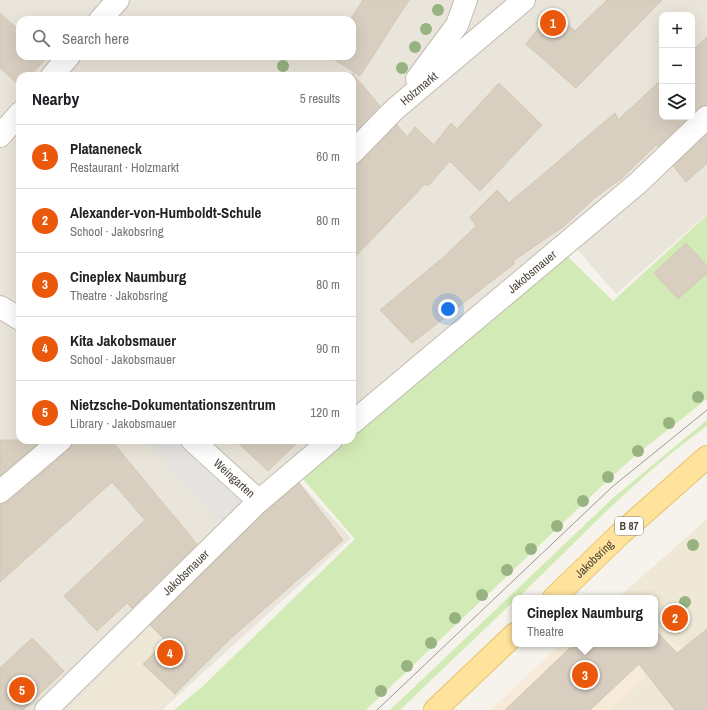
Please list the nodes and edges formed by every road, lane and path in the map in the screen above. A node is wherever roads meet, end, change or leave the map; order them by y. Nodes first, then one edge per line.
1 (118, 0) edge
2 (466, 0) edge
3 (524, 0) edge
4 (104, 16) edge
5 (66, 60) edge
6 (55, 72) edge
7 (395, 109) junction
8 (707, 117) edge
9 (16, 118) edge
10 (0, 136) edge
11 (356, 149) edge
12 (0, 307) edge
13 (16, 317) edge
14 (356, 420) edge
15 (56, 444) edge
16 (196, 444) edge
17 (326, 444) edge
18 (707, 457) edge
19 (0, 492) edge
20 (259, 500) junction
21 (557, 595) edge
22 (512, 637) edge
23 (46, 710) edge
24 (435, 710) edge

1 - 4 street
2 - 7 street, Holzmarkt
3 - 7 street, Holzmarkt
5 - 6 street
7 - 11 street
8 - 14 street, Jakobsmauer
9 - 10 street
12 - 13 street
15 - 19 street
16 - 20 street, Weingarten
17 - 20 street, Jakobsmauer
18 - 21 main road, Jakobsring / B 87
20 - 23 street, Jakobsmauer
22 - 24 main road

